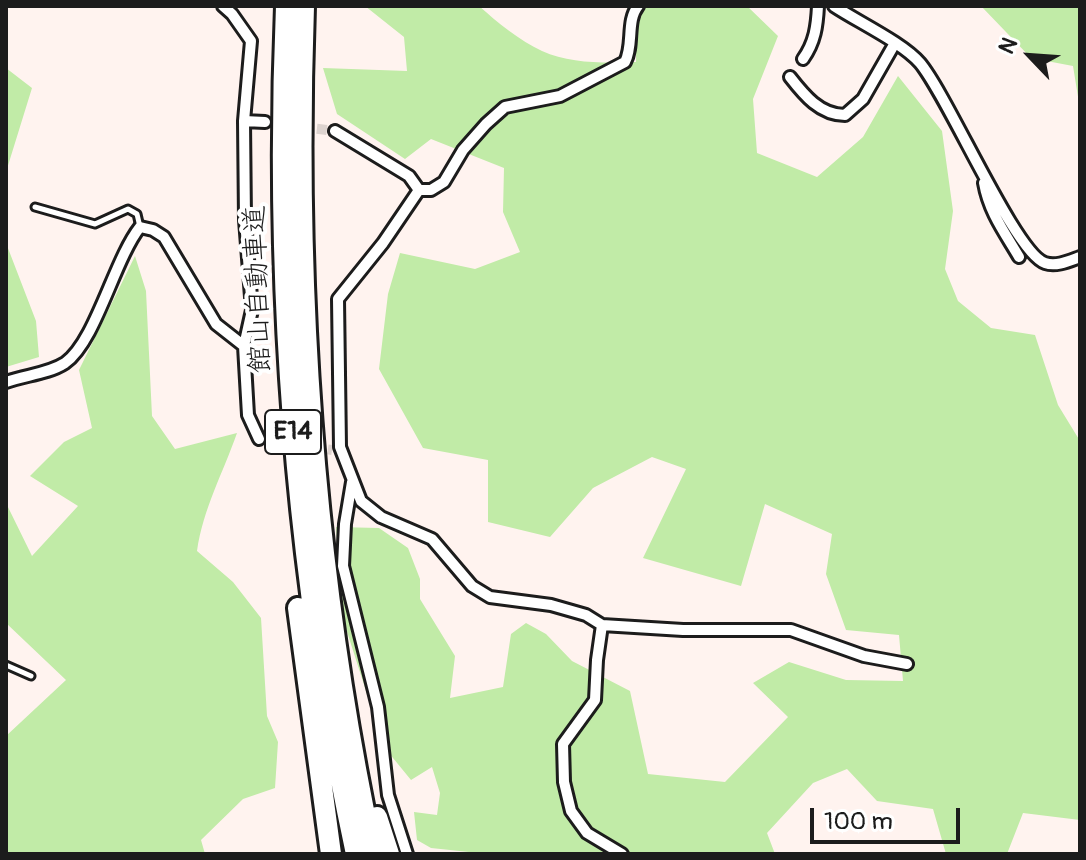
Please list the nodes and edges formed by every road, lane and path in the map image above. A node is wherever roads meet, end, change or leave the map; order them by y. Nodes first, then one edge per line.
1 (223, 6) edge
2 (286, 6) edge
3 (304, 6) edge
4 (638, 6) edge
5 (818, 6) edge
6 (834, 6) edge
7 (895, 43) junction
8 (803, 59) dead end
9 (790, 77) dead end
10 (244, 121) junction
11 (265, 122) dead end
12 (335, 131) tunnel mouth
13 (984, 173) junction
14 (419, 190) junction
15 (35, 207) dead end
16 (140, 227) junction
17 (1019, 257) dead end
18 (1080, 257) edge
19 (285, 302) junction
20 (244, 346) junction
21 (6, 382) edge
22 (259, 439) dead end
23 (353, 480) junction
24 (602, 625) junction
25 (907, 664) dead end
26 (6, 665) edge
27 (31, 676) dead end
28 (311, 701) junction
29 (348, 726) junction
30 (319, 854) edge
31 (331, 854) edge
32 (356, 854) edge
33 (373, 854) edge
34 (389, 854) edge
35 (407, 854) edge
36 (622, 854) edge

1 - 10 street
2 - 19 highway, 館山自動車道 / E14
3 - 29 highway, 館山自動車道 / E14
4 - 14 street
5 - 8 street
6 - 7 street
7 - 9 street
7 - 13 street
10 - 11 street
10 - 20 street
12 - 14 street
13 - 17 street
13 - 18 street
14 - 23 street
15 - 16 lane
16 - 20 street
16 - 21 street
19 - 28 highway
19 - 32 highway, 館山自動車道 / E14
20 - 22 street
23 - 24 street
23 - 35 street
24 - 25 street
24 - 36 street
26 - 27 lane
28 - 30 highway
28 - 31 highway
29 - 33 highway, 館山自動車道 / E14
29 - 34 highway

